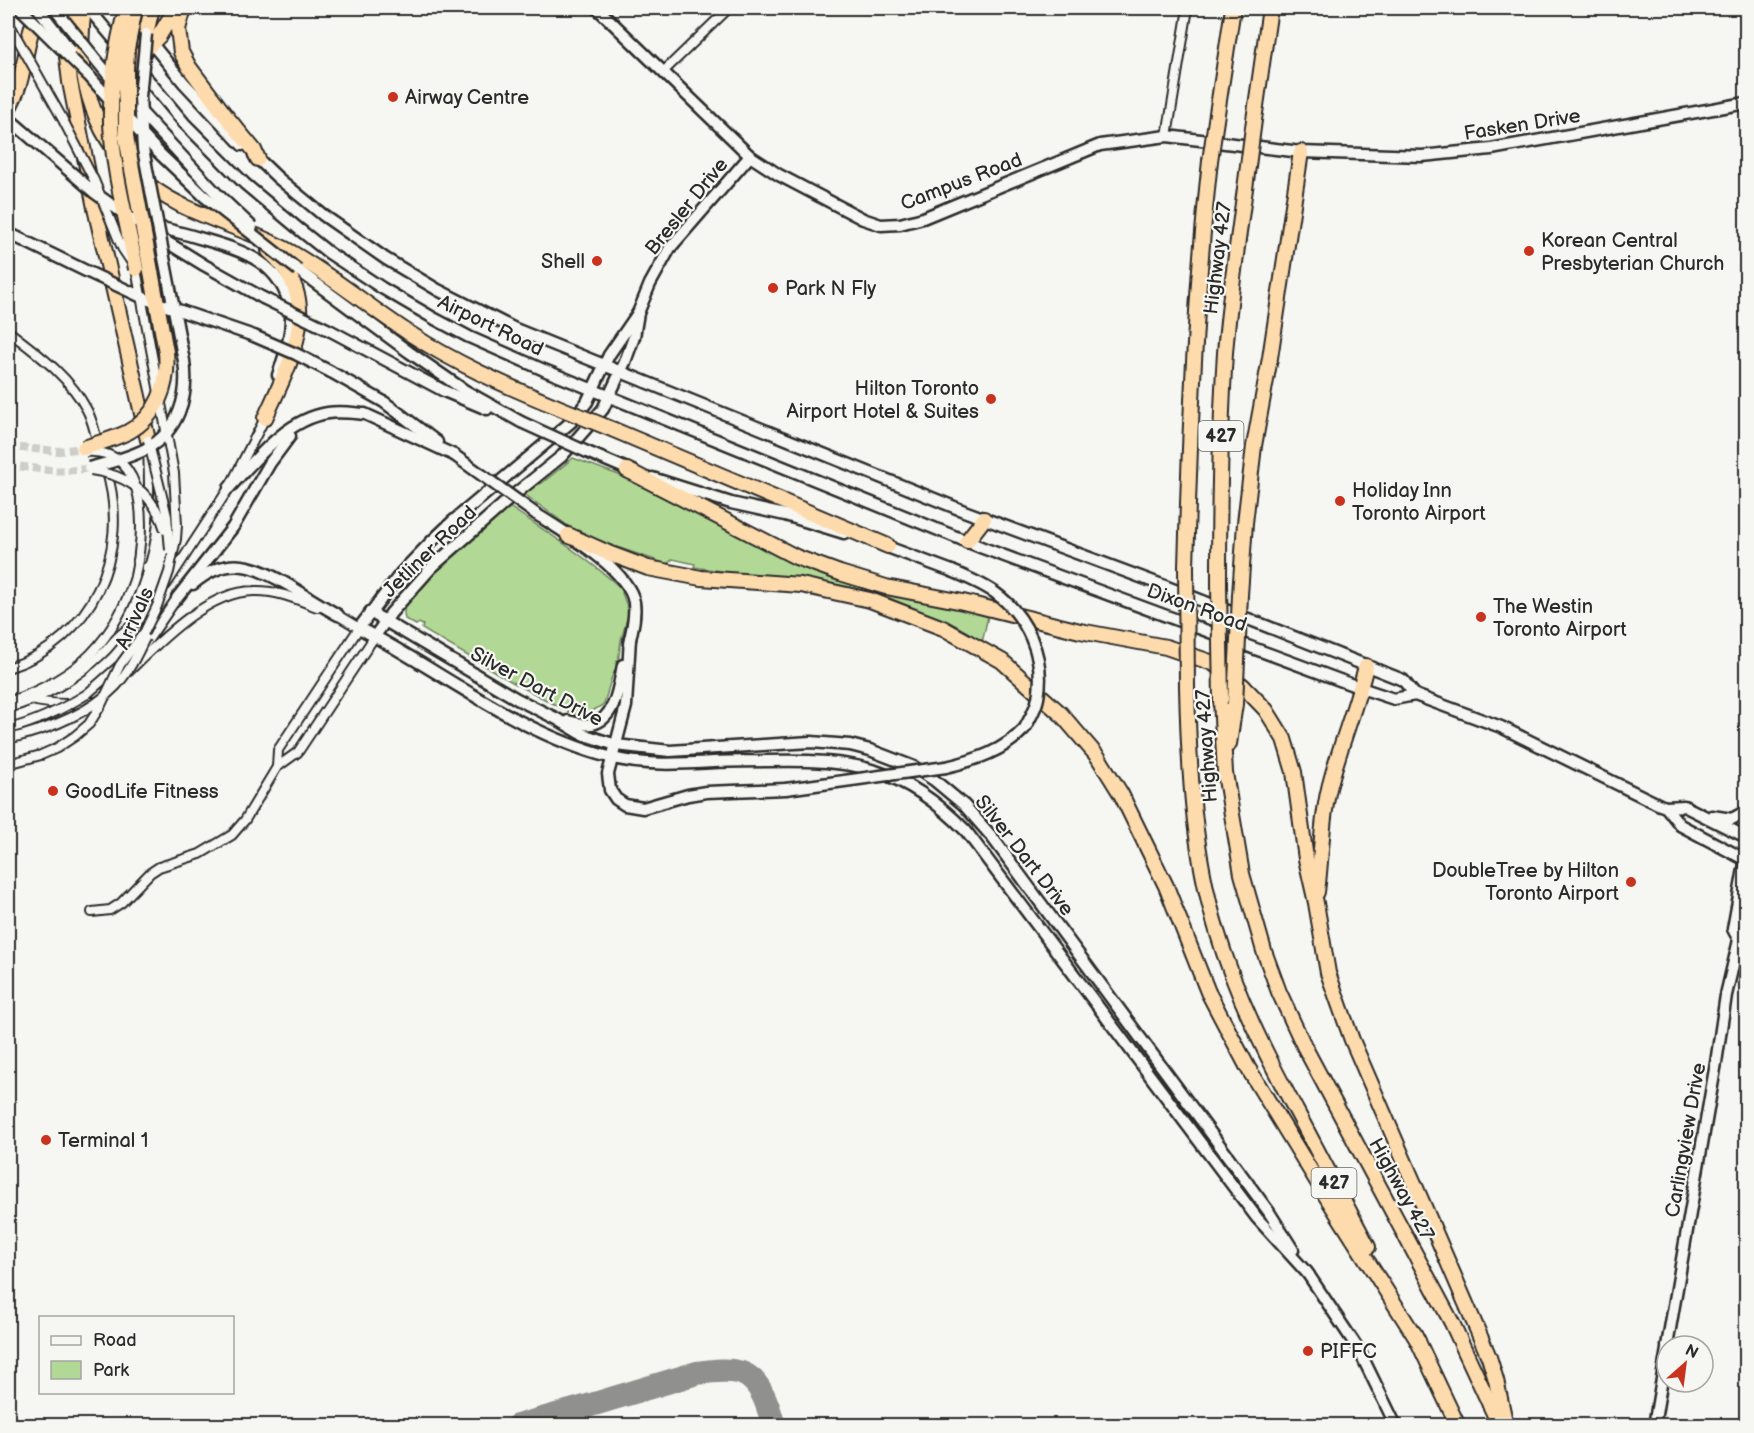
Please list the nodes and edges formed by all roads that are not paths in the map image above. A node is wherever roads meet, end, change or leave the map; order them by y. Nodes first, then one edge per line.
1 (20, 8) edge
2 (38, 8) edge
3 (54, 8) edge
4 (74, 8) edge
5 (86, 8) edge
6 (122, 8) edge
7 (127, 8) edge
8 (135, 8) edge
9 (152, 8) edge
10 (158, 8) edge
11 (176, 8) edge
12 (184, 8) edge
13 (597, 8) edge
14 (729, 8) edge
15 (1188, 8) edge
16 (1233, 8) edge
17 (1270, 8) edge
18 (8, 22) edge
19 (149, 39) junction
20 (133, 62) junction
21 (663, 72) junction
22 (90, 77) junction
23 (1746, 103) edge
24 (8, 109) edge
25 (8, 118) edge
26 (1167, 136) junction
27 (1301, 152) junction
28 (750, 156) junction
29 (258, 159) junction
30 (134, 222) junction
31 (230, 225) junction
32 (8, 233) edge
33 (136, 268) junction
34 (298, 270) junction
35 (638, 313) junction
36 (8, 331) edge
37 (604, 366) junction
38 (621, 373) junction
39 (593, 390) junction
40 (609, 397) junction
41 (314, 416) junction
42 (265, 418) junction
43 (521, 422) junction
44 (147, 440) junction
45 (84, 450) joint
46 (454, 455) junction
47 (89, 469) joint
48 (627, 470) junction
49 (229, 488) junction
50 (984, 519) junction
51 (568, 536) junction
52 (967, 541) junction
53 (888, 546) junction
54 (418, 554) junction
55 (432, 567) junction
56 (135, 576) junction
57 (164, 588) junction
58 (177, 598) junction
59 (154, 606) junction
60 (370, 612) junction
61 (338, 615) junction
62 (385, 620) junction
63 (359, 627) junction
64 (375, 636) junction
65 (630, 638) junction
66 (136, 657) junction
67 (120, 665) junction
68 (1366, 666) junction
69 (8, 668) edge
70 (117, 683) junction
71 (1361, 688) junction
72 (1415, 695) junction
73 (31, 700) junction
74 (8, 702) edge
75 (94, 702) junction
76 (8, 708) edge
77 (557, 718) junction
78 (8, 729) edge
79 (8, 738) edge
80 (616, 745) junction
81 (612, 758) junction
82 (8, 764) edge
83 (277, 767) junction
84 (1225, 773) junction
85 (1666, 807) junction
86 (1746, 811) edge
87 (1700, 813) junction
88 (1746, 837) edge
89 (1746, 859) edge
90 (1316, 903) junction
91 (92, 912) dead end
92 (1746, 930) edge
93 (1739, 940) junction
94 (1116, 1005) junction
95 (1103, 1013) junction
96 (1309, 1275) junction
97 (1669, 1334) edge
98 (1418, 1341) junction
99 (1659, 1394) edge
100 (1396, 1425) edge
101 (1458, 1425) edge
102 (1500, 1425) edge
103 (1506, 1425) edge
104 (1654, 1425) edge

1 - 22 street, bridge
2 - 22 street, bridge
2 - 24 highway
3 - 34 street, bridge
4 - 44 highway
5 - 20 street, Airport Road
5 - 31 highway
6 - 19 street, Airport Road
7 - 33 highway, bridge
8 - 45 highway, bridge
9 - 19 highway
10 - 19 street
11 - 19 highway
12 - 29 highway
13 - 21 street, Campus Road
14 - 21 street
15 - 26 street
16 - 98 highway, Highway 427 / 427, bridge
17 - 84 highway, Highway 427 / 427, bridge
18 - 33 street, bridge
19 - 20 highway
19 - 29 street, Airport Road
19 - 47 street, bridge
20 - 39 street, Airport Road
21 - 28 street, Campus Road
22 - 34 street, bridge
23 - 27 street, Fasken Drive
25 - 30 street, bridge
26 - 27 street, Campus Road
26 - 28 street, Campus Road
27 - 84 highway, bridge
28 - 35 street, Bresler Drive
29 - 37 street, Airport Road
30 - 42 street
30 - 43 street, bridge
31 - 42 highway
31 - 53 highway, bridge
32 - 46 street, bridge
33 - 57 street, bridge
34 - 43 street
35 - 37 street, Bresler Drive
35 - 38 street, Bresler Drive
36 - 69 street
37 - 38 street, Airport Road
37 - 39 street, Jetliner Road
38 - 40 street, Jetliner Road
38 - 50 street, Airport Road
39 - 40 street, Airport Road
39 - 54 street, Jetliner Road
40 - 52 street, Airport Road
40 - 55 street, Jetliner Road
41 - 46 street
41 - 49 street
41 - 58 street
42 - 49 street
43 - 48 street, bridge
44 - 56 street, bridge
44 - 66 street, Arrivals, bridge
45 - 56 street, bridge
46 - 51 street, bridge
47 - 57 street, bridge
48 - 53 street
48 - 90 highway
49 - 59 street
50 - 52 highway
50 - 68 street, Dixon Road
51 - 65 street
51 - 98 highway
52 - 71 street, Dixon Road
53 - 81 street, bridge
54 - 55 street
54 - 60 street, Jetliner Road
55 - 62 street, Jetliner Road
56 - 74 street, Arrivals
57 - 67 street, bridge
58 - 61 street
58 - 66 street, bridge
59 - 70 street
59 - 73 street
60 - 62 street, Silver Dart Drive
60 - 63 street, Jetliner Road
61 - 63 street
61 - 70 street
62 - 64 street, Jetliner Road
62 - 77 street, Silver Dart Drive
63 - 64 street, Silver Dart Drive
63 - 83 street, Jetliner Road
64 - 81 street, Silver Dart Drive
64 - 83 street, Jetliner Road
65 - 77 street
65 - 80 street
66 - 79 street, Arrivals, bridge
67 - 78 street, bridge
67 - 82 street, bridge
68 - 71 highway
68 - 72 street, Dixon Road
70 - 75 street
71 - 72 street, Dixon Road
71 - 90 highway
72 - 85 street, Dixon Road
73 - 75 street
73 - 76 street
75 - 79 street
77 - 80 street, Silver Dart Drive
80 - 81 street
80 - 94 street, Silver Dart Drive
81 - 95 street, Silver Dart Drive
83 - 91 street, Jetliner Road
84 - 102 highway, Highway 427 / 427
85 - 87 street, Dixon Road
85 - 89 street, Dixon Road
86 - 87 street
87 - 88 street, Dixon Road
89 - 93 street, Carlingview Drive
90 - 103 highway
92 - 93 street, Carlingview Drive
93 - 97 street, Carlingview Drive
94 - 95 street
94 - 96 street, Silver Dart Drive
95 - 96 street, Silver Dart Drive
96 - 100 street, Silver Dart Drive
98 - 101 highway, Highway 427 / 427
99 - 104 street, Carlingview Drive

